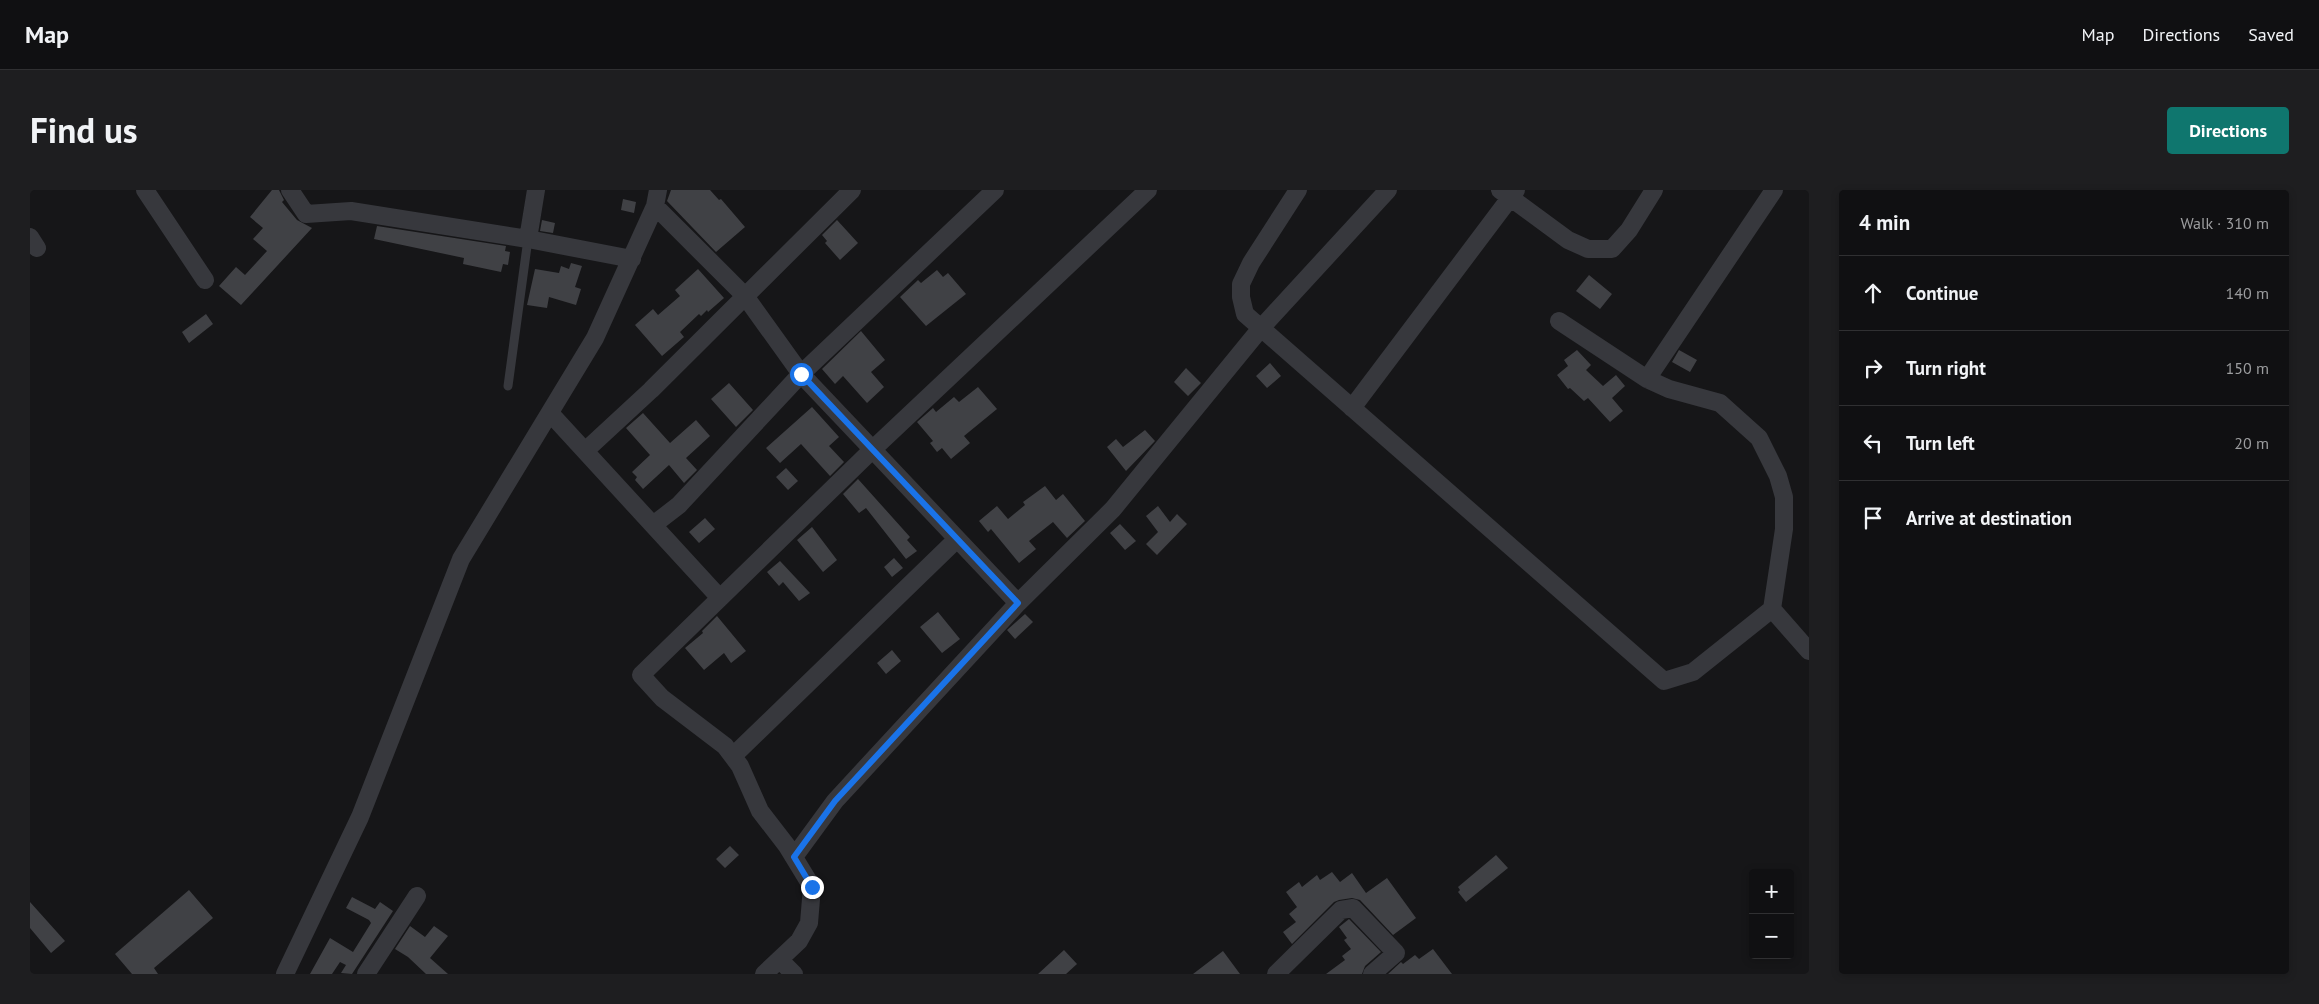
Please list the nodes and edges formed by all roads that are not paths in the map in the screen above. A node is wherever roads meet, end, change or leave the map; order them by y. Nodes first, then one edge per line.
1 (145, 190) edge
2 (290, 190) edge
3 (536, 190) edge
4 (852, 190) edge
5 (995, 190) edge
6 (1148, 190) edge
7 (1298, 190) edge
8 (1388, 190) edge
9 (1654, 190) edge
10 (1774, 190) edge
11 (1509, 193) edge
12 (657, 198) edge
13 (528, 239) junction
14 (632, 259) junction
15 (205, 280) dead end
16 (745, 296) junction
17 (1559, 321) dead end
18 (1261, 328) junction
19 (801, 374) junction
20 (1647, 379) junction
21 (508, 386) dead end
22 (1352, 408) junction
23 (550, 413) junction
24 (872, 450) junction
25 (585, 451) junction
26 (653, 525) junction
27 (957, 539) junction
28 (718, 598) junction
29 (1018, 603) junction
30 (1772, 609) junction
31 (1809, 651) edge
32 (733, 756) junction
33 (794, 857) junction
34 (417, 896) dead end
35 (780, 960) junction
36 (285, 974) edge
37 (366, 974) edge
38 (764, 974) edge
39 (794, 974) edge
40 (1276, 974) edge
41 (1372, 974) edge

1 - 15 street
2 - 13 street
3 - 13 street
4 - 16 street
5 - 19 street
6 - 24 street
7 - 18 street
8 - 18 street
9 - 11 street
10 - 20 street
11 - 22 street
12 - 14 street
12 - 16 street
13 - 14 street
13 - 21 lane
14 - 23 street
16 - 19 street
16 - 25 street
17 - 20 street
18 - 22 street
18 - 29 street
19 - 24 street
19 - 26 street
20 - 30 street
22 - 30 street
23 - 25 street
23 - 36 street
24 - 27 street
24 - 28 street
25 - 26 street
26 - 28 street
27 - 29 street
27 - 32 street
28 - 32 street
29 - 33 street
30 - 31 street
32 - 33 street
33 - 35 street
34 - 37 street
35 - 38 street
35 - 39 street
40 - 41 street

